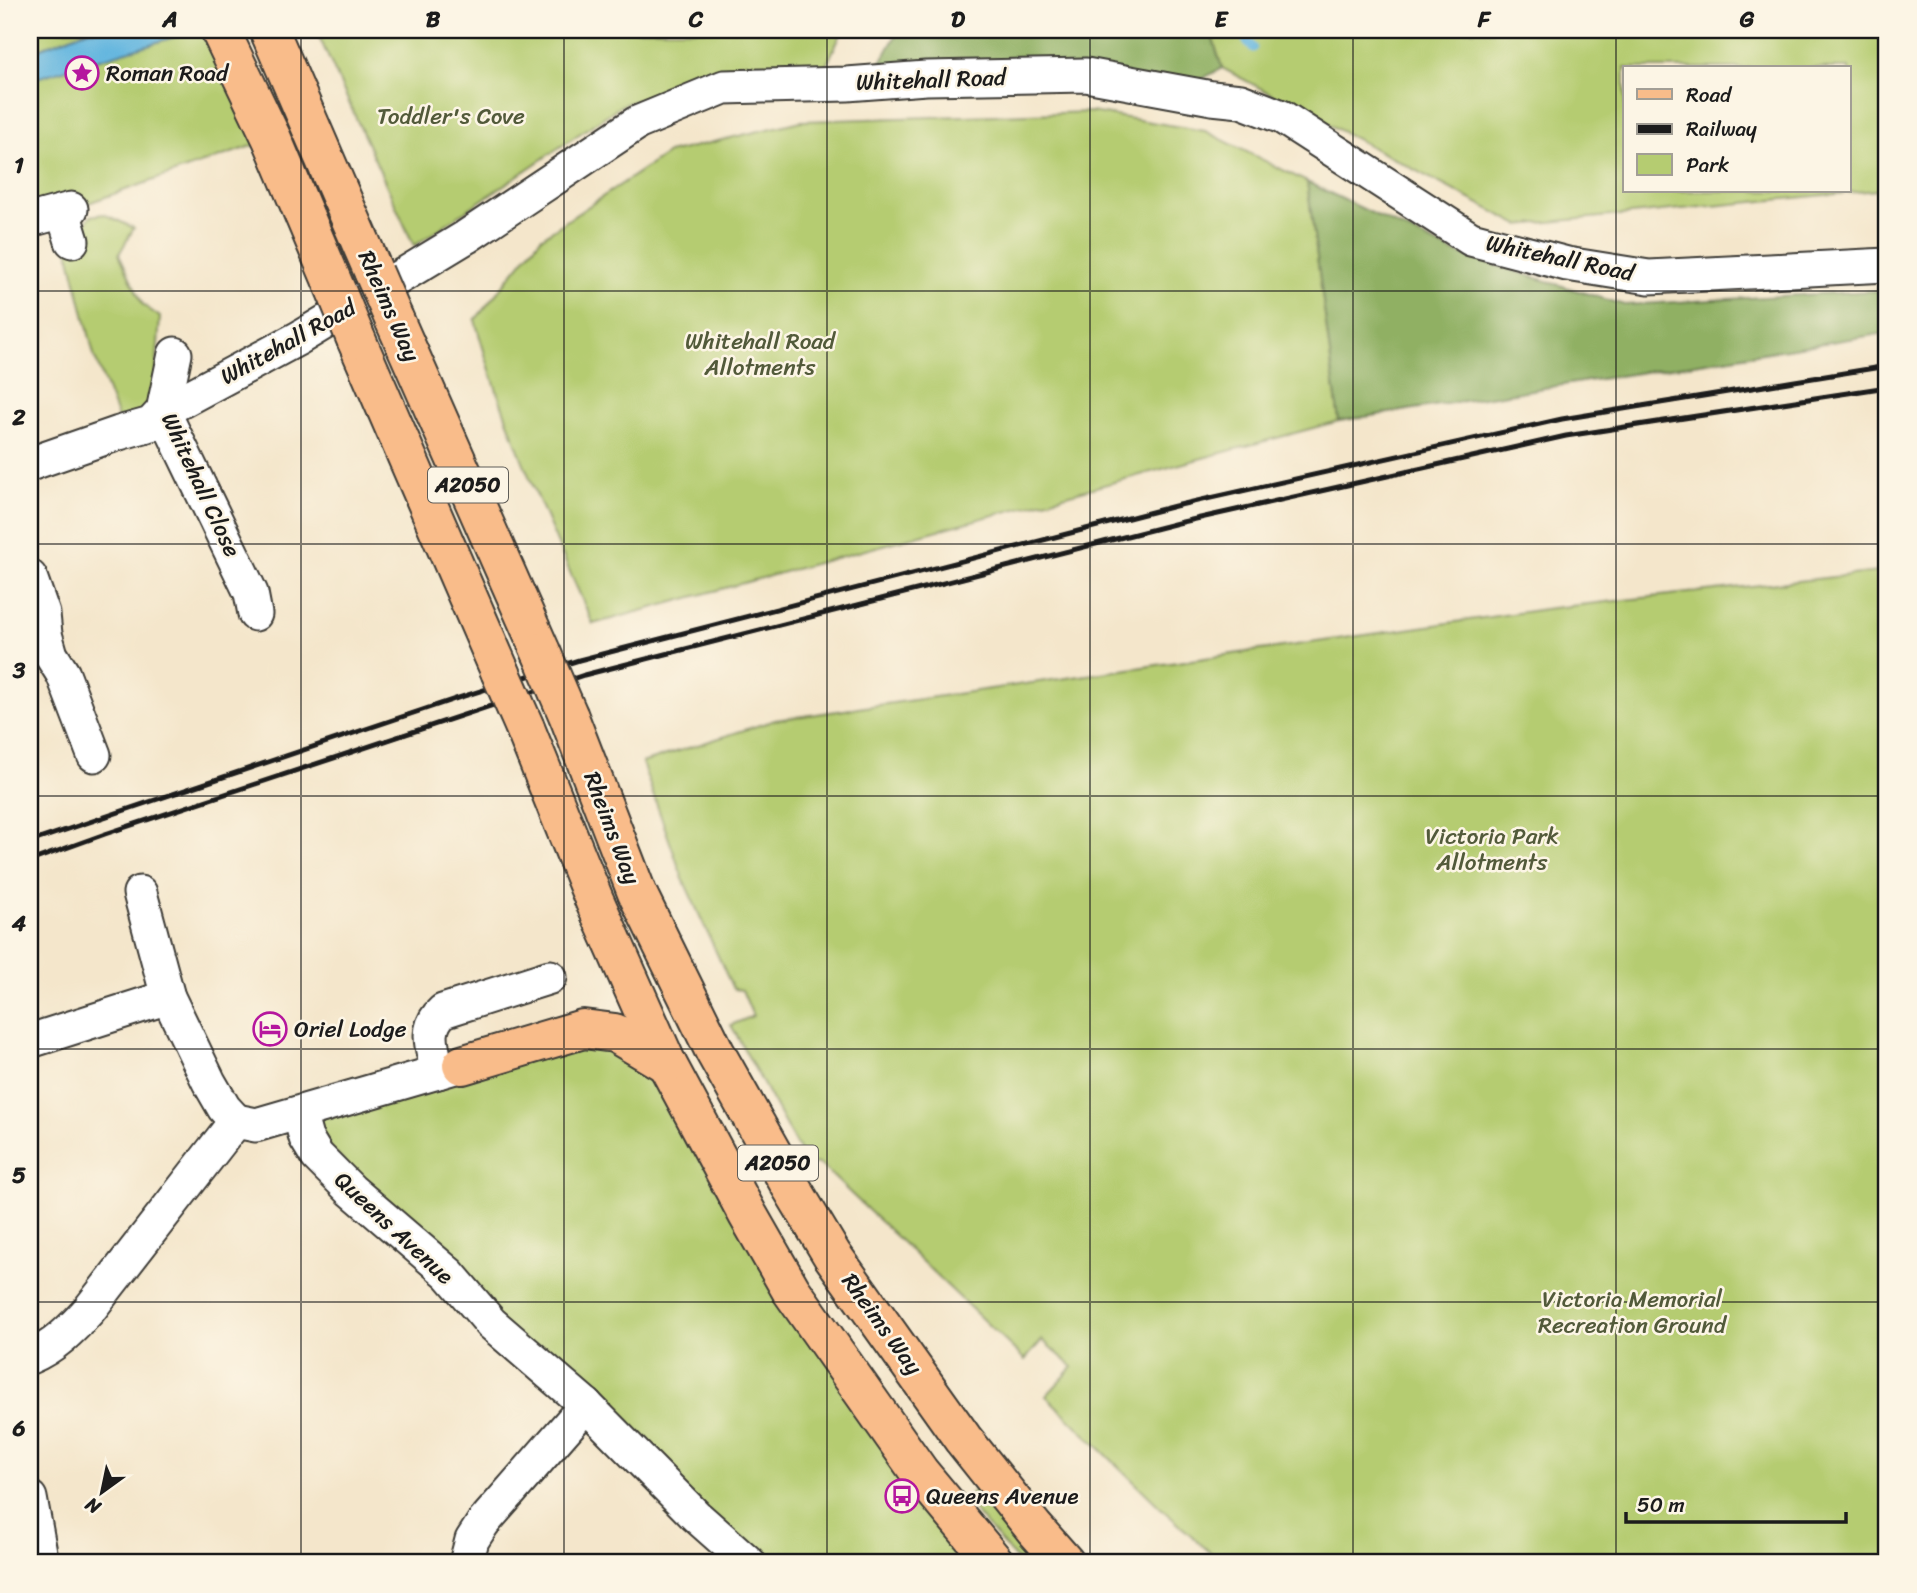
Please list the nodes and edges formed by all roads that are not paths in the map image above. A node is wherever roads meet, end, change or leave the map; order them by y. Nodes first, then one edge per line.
1 (220, 30) edge
2 (269, 30) edge
3 (30, 220) edge
4 (69, 221) dead end
5 (1887, 265) edge
6 (175, 354) dead end
7 (163, 411) junction
8 (30, 464) edge
9 (30, 577) edge
10 (255, 614) dead end
11 (39, 647) edge
12 (94, 755) dead end
13 (140, 893) dead end
14 (550, 977) dead end
15 (168, 997) junction
16 (30, 1041) edge
17 (667, 1063) junction
18 (450, 1069) junction
19 (299, 1113) junction
20 (236, 1121) junction
21 (30, 1357) edge
22 (586, 1405) junction
23 (30, 1498) edge
24 (42, 1563) edge
25 (466, 1563) edge
26 (749, 1563) edge
27 (995, 1563) edge
28 (1065, 1563) edge

1 - 17 main road, Rheims Way / A2050, bridge
2 - 28 main road, Rheims Way / A2050, bridge
3 - 4 street
5 - 7 street, Whitehall Road
6 - 7 street, Whitehall Close
7 - 8 street, Whitehall Road
7 - 10 street, Whitehall Close
9 - 11 street
11 - 12 street
13 - 15 street
14 - 18 street
15 - 16 street
15 - 20 street
17 - 18 main road
17 - 27 main road, Rheims Way / A2050
18 - 19 street
19 - 20 street
19 - 22 street, Queens Avenue
20 - 21 street
22 - 25 street
22 - 26 street, Queens Avenue
23 - 24 street

